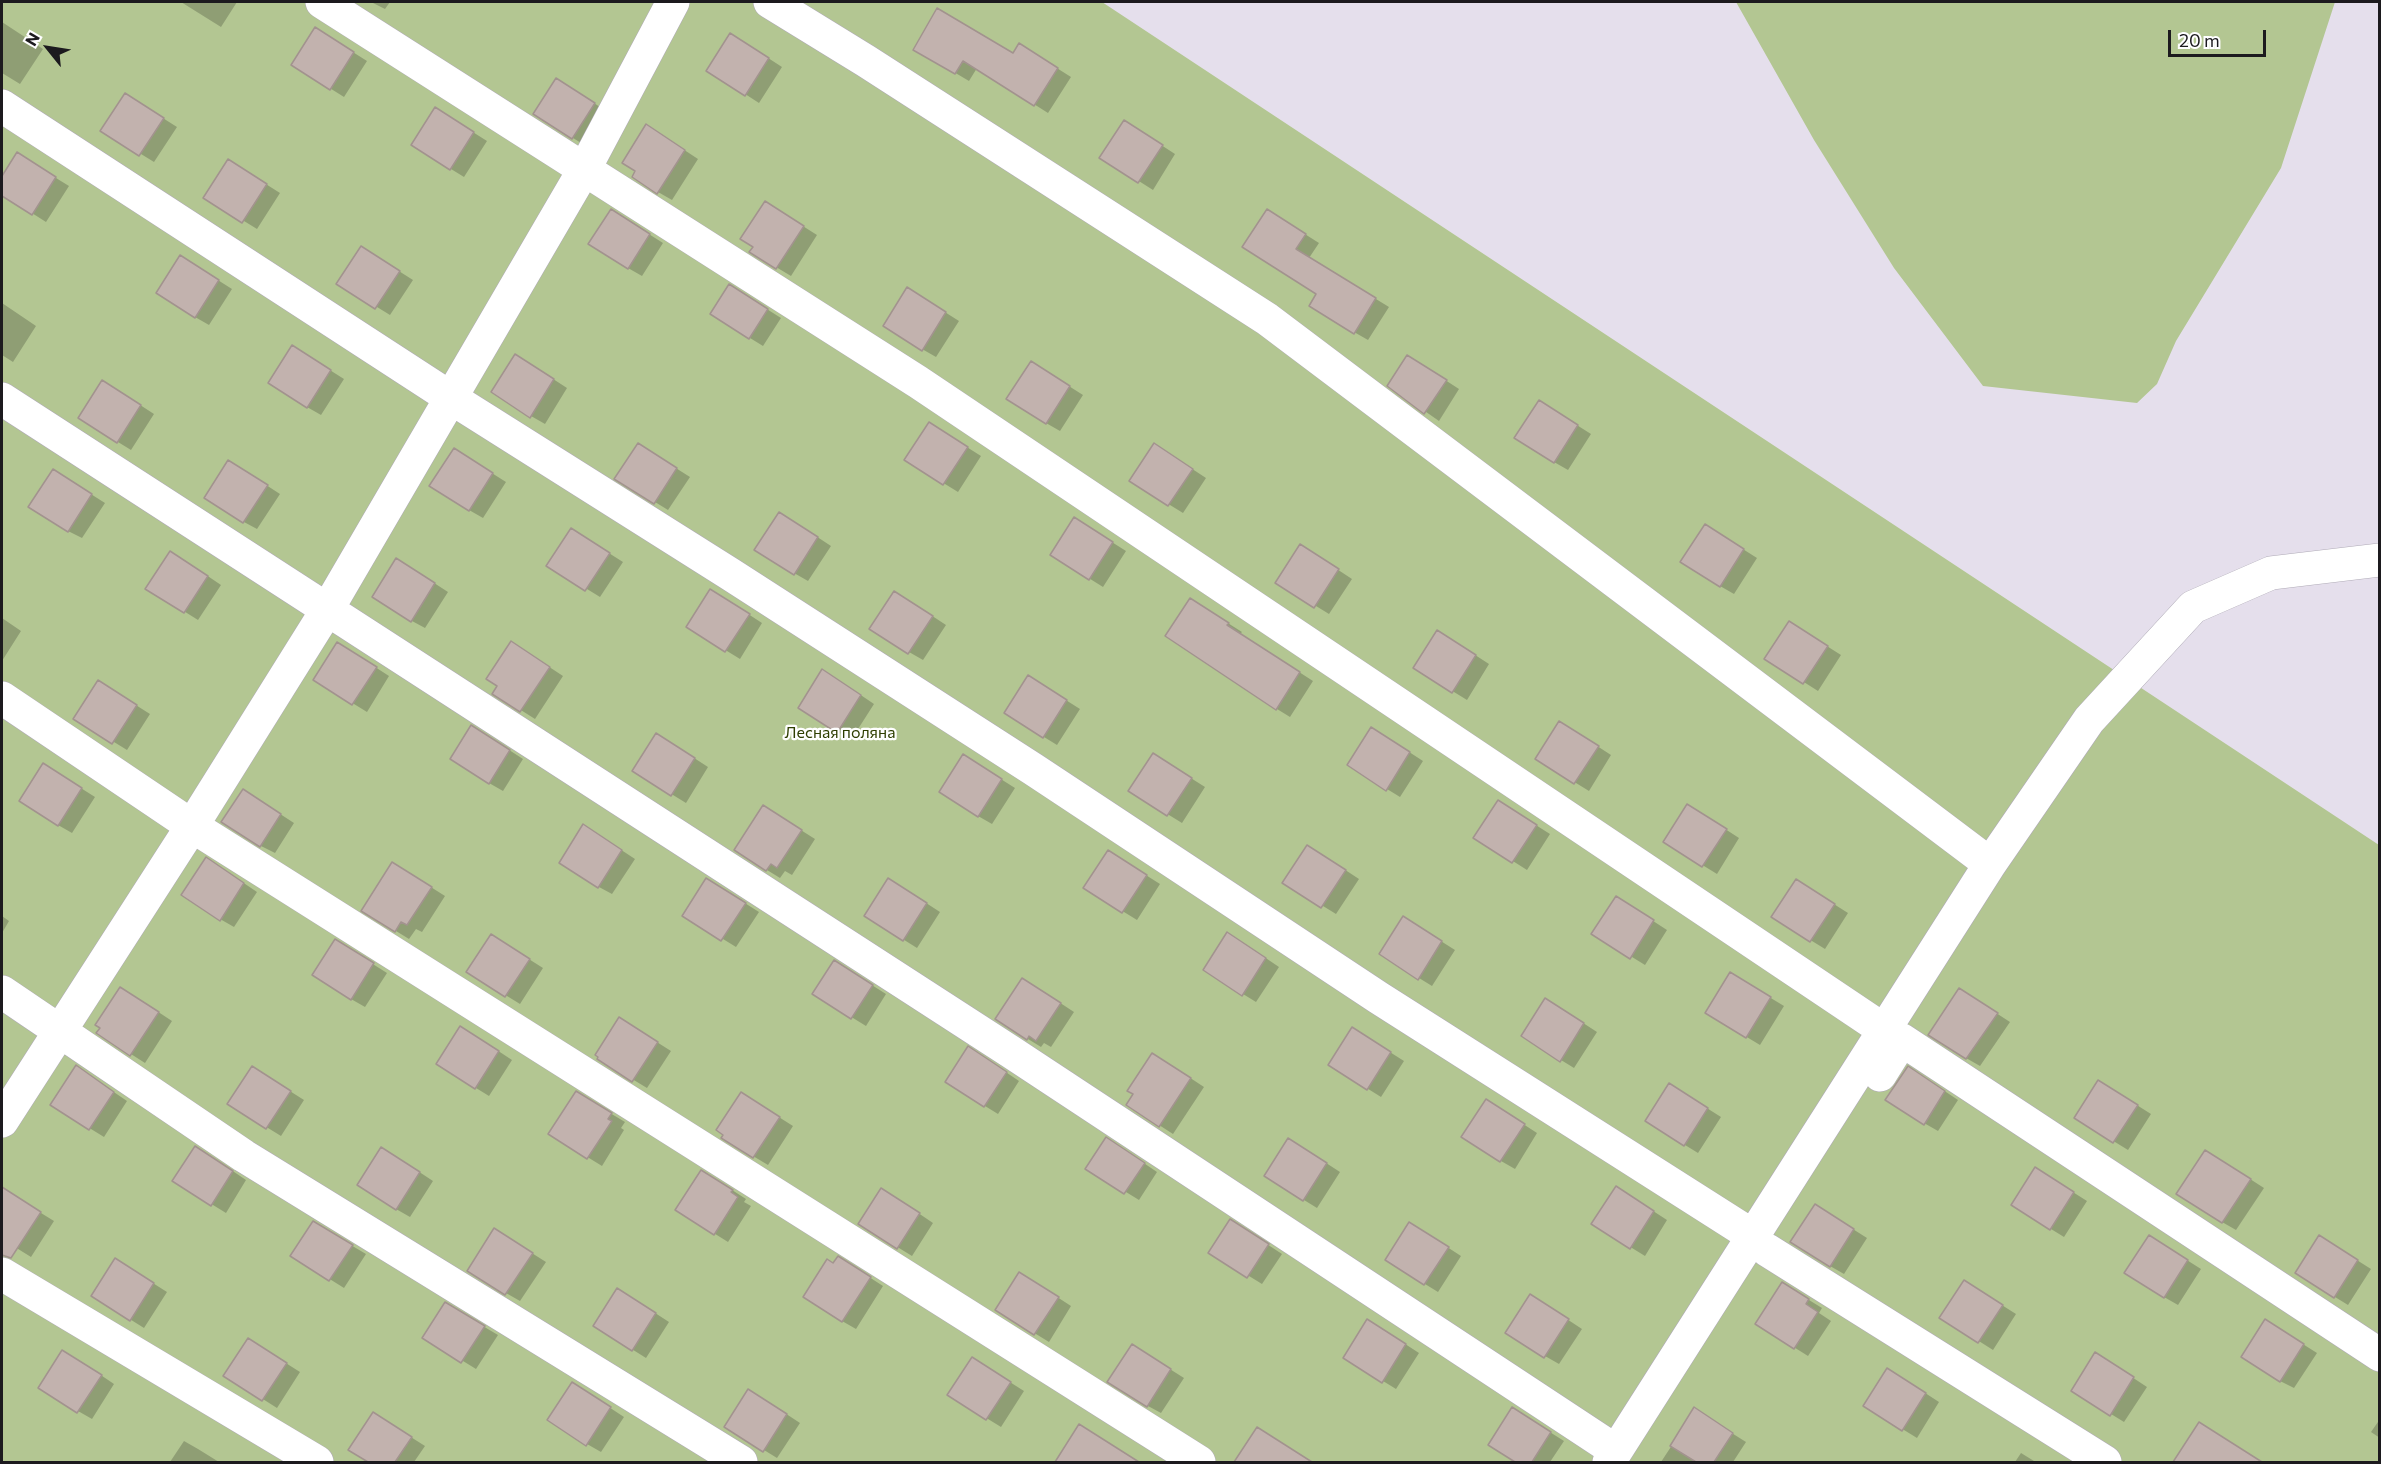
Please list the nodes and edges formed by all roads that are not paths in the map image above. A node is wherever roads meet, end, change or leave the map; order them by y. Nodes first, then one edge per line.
1 (322, 2) edge
2 (673, 2) edge
3 (770, 2) edge
4 (2, 106) edge
5 (585, 168) junction
6 (2, 399) edge
7 (451, 399) junction
8 (2379, 560) edge
9 (327, 610) junction
10 (2, 698) edge
11 (192, 826) junction
12 (1990, 864) junction
13 (2, 992) edge
14 (60, 1030) junction
15 (1884, 1030) junction
16 (2, 1121) edge
17 (1760, 1243) junction
18 (2, 1274) edge
19 (2379, 1355) edge
20 (1624, 1460) edge
21 (317, 1462) edge
22 (741, 1462) edge
23 (1199, 1462) edge
24 (2105, 1462) edge

1 - 5 street
2 - 5 street
3 - 12 street
4 - 7 street
5 - 7 street
5 - 15 street
6 - 9 street
7 - 9 street
7 - 17 street
8 - 12 street
9 - 11 street
9 - 20 street
10 - 11 street
11 - 14 street
11 - 23 street
12 - 15 street
13 - 14 street
14 - 16 street
14 - 22 street
15 - 17 street
17 - 19 street
17 - 20 street
17 - 24 street
18 - 21 street

